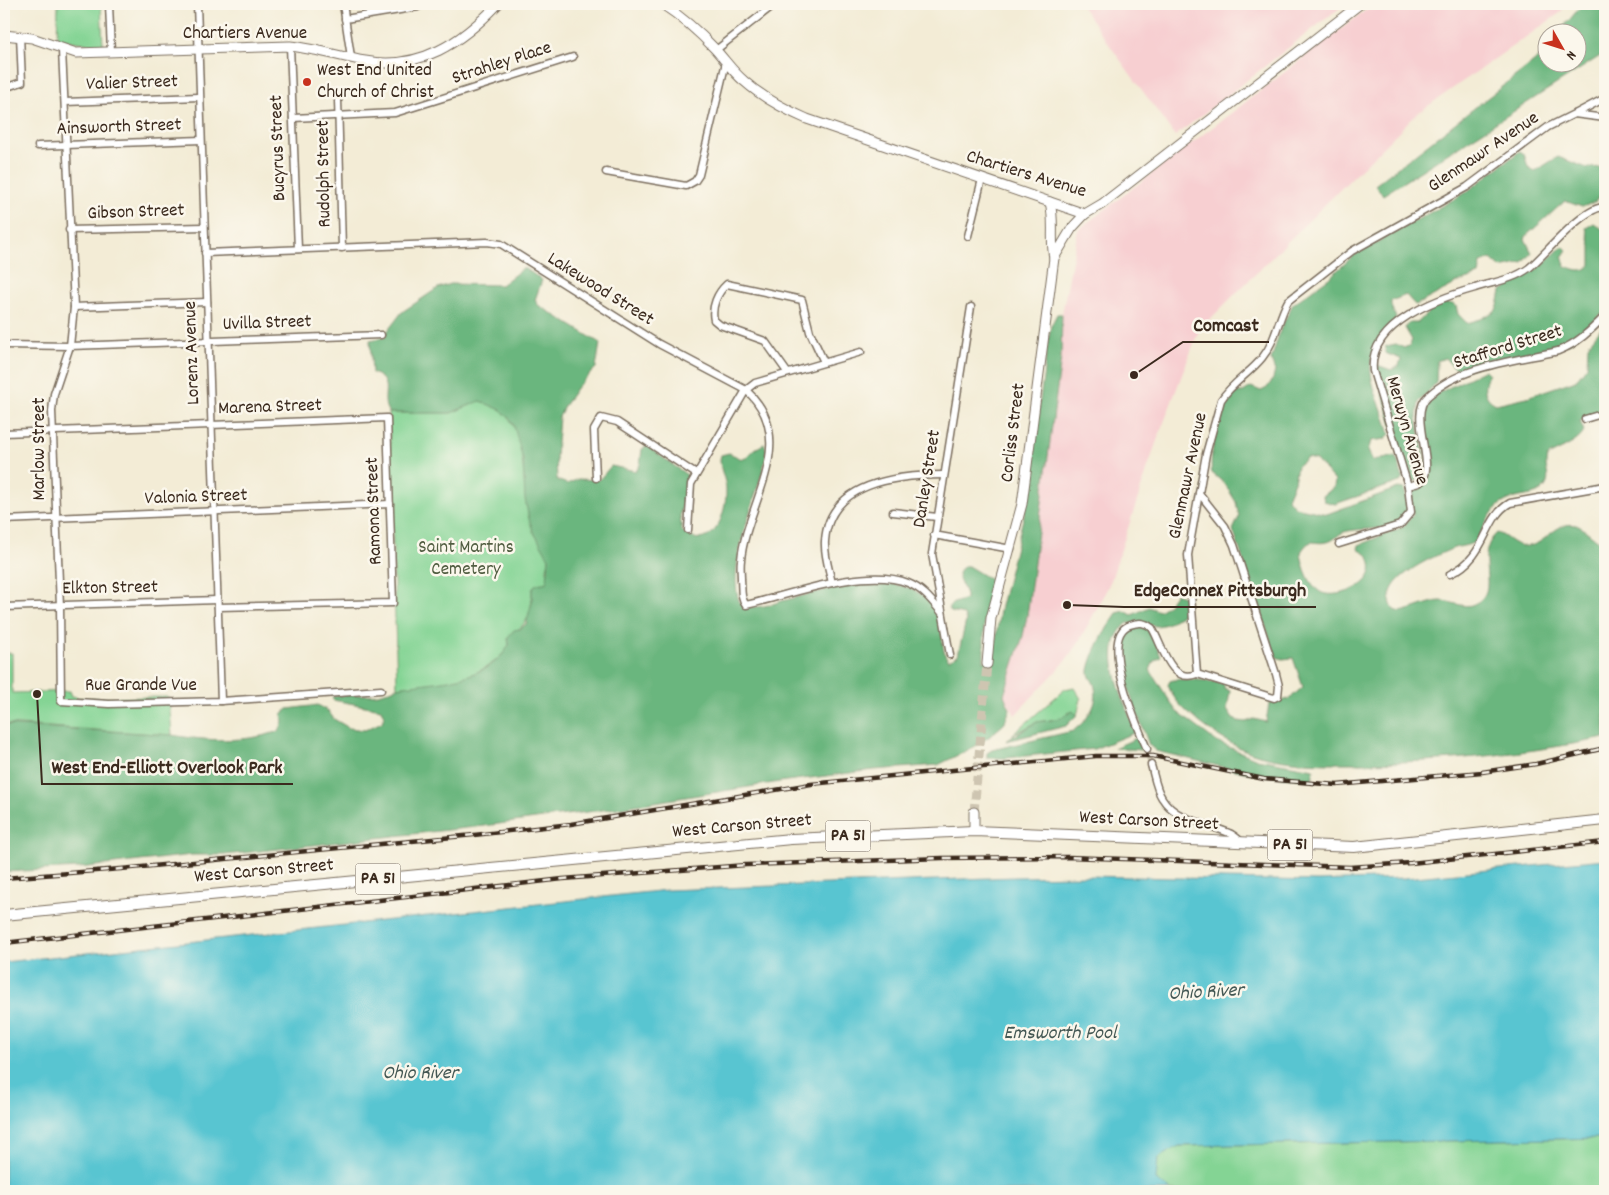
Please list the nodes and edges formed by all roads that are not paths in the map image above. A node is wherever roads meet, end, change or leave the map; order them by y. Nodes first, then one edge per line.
1 (109, 4) edge
2 (197, 4) edge
3 (343, 4) edge
4 (422, 4) edge
5 (498, 4) edge
6 (662, 4) edge
7 (775, 4) edge
8 (1360, 4) edge
9 (345, 20) junction
10 (4, 35) edge
11 (20, 35) junction
12 (290, 46) junction
13 (62, 50) junction
14 (198, 50) junction
15 (716, 50) junction
16 (112, 52) junction
17 (351, 57) junction
18 (573, 57) dead end
19 (726, 62) junction
20 (4, 88) edge
21 (199, 97) junction
22 (1605, 98) edge
23 (338, 99) dead end
24 (65, 102) junction
25 (1574, 114) junction
26 (338, 116) junction
27 (293, 118) junction
28 (1605, 118) edge
29 (201, 140) junction
30 (38, 146) dead end
31 (66, 146) junction
32 (606, 172) dead end
33 (982, 179) junction
34 (1050, 202) junction
35 (1605, 207) edge
36 (1085, 214) junction
37 (204, 227) junction
38 (69, 230) junction
39 (968, 236) dead end
40 (342, 248) junction
41 (298, 249) junction
42 (205, 253) junction
43 (1054, 258) junction
44 (207, 302) junction
45 (74, 306) junction
46 (970, 307) dead end
47 (1605, 316) edge
48 (381, 335) dead end
49 (208, 341) junction
50 (4, 345) edge
51 (70, 346) junction
52 (861, 352) dead end
53 (824, 362) junction
54 (787, 372) junction
55 (746, 390) junction
56 (1605, 413) edge
57 (387, 418) joint
58 (1586, 418) dead end
59 (211, 425) junction
60 (53, 431) junction
61 (4, 434) edge
62 (696, 474) junction
63 (943, 475) junction
64 (596, 478) dead end
65 (1408, 486) junction
66 (1605, 486) edge
67 (1199, 493) junction
68 (390, 504) junction
69 (214, 512) junction
70 (893, 512) dead end
71 (937, 517) junction
72 (56, 519) junction
73 (4, 520) edge
74 (688, 530) dead end
75 (934, 534) junction
76 (1339, 544) dead end
77 (1011, 549) junction
78 (1450, 574) dead end
79 (832, 583) junction
80 (393, 603) joint
81 (218, 604) junction
82 (60, 606) junction
83 (4, 607) edge
84 (942, 613) junction
85 (950, 655) dead end
86 (987, 664) tunnel mouth
87 (1197, 674) junction
88 (381, 690) dead end
89 (62, 700) joint
90 (221, 701) junction
91 (1147, 749) tunnel mouth
92 (1151, 765) tunnel mouth
93 (974, 812) tunnel mouth
94 (1605, 820) edge
95 (974, 831) junction
96 (1248, 844) junction
97 (4, 915) edge

1 - 16 street
2 - 14 street, Lorenz Avenue
3 - 9 street
4 - 9 street
5 - 17 street, Chartiers Avenue
6 - 15 street, Chartiers Avenue
7 - 15 street
8 - 36 street, Chartiers Avenue
9 - 17 street
10 - 11 street, Chartiers Avenue
11 - 13 street, Chartiers Avenue
11 - 20 street
12 - 14 street, Chartiers Avenue
12 - 17 street, Chartiers Avenue
12 - 27 street, Bucyrus Street
13 - 16 street, Chartiers Avenue
13 - 24 street, Marlow Street
14 - 16 street, Chartiers Avenue
14 - 21 street, Lorenz Avenue
15 - 19 street, Chartiers Avenue
18 - 26 street, Strahley Place
19 - 32 street
19 - 33 street, Chartiers Avenue
21 - 24 street, Valier Street
21 - 29 street, Lorenz Avenue
22 - 25 street, Glenmawr Avenue
23 - 26 street, Rudolph Street
24 - 31 street, Marlow Street
25 - 28 street
25 - 67 street, Glenmawr Avenue
26 - 27 street, Strahley Place
26 - 40 street, Rudolph Street
27 - 41 street, Bucyrus Street
29 - 31 street, Ainsworth Street
29 - 37 street, Lorenz Avenue
30 - 31 street, Ainsworth Street
31 - 38 street, Marlow Street
33 - 34 street, Chartiers Avenue
33 - 39 street
34 - 36 street, Chartiers Avenue
34 - 43 street
35 - 65 street, Merwyn Avenue
36 - 43 street, Corliss Street
37 - 38 street, Gibson Street
37 - 42 street, Lorenz Avenue
38 - 45 street, Marlow Street
40 - 41 street, Lakewood Street
40 - 55 street, Lakewood Street
41 - 42 street, Lakewood Street
42 - 44 street, Lorenz Avenue
43 - 77 street, Corliss Street
44 - 45 street
44 - 49 street, Lorenz Avenue
45 - 51 street, Marlow Street
46 - 63 street, Danley Street
47 - 65 street, Stafford Street
48 - 49 street, Uvilla Street
49 - 51 street, Uvilla Street
49 - 59 street, Lorenz Avenue
50 - 51 street, Uvilla Street
51 - 60 street, Marlow Street
52 - 53 street
53 - 54 street
53 - 54 street
54 - 55 street
55 - 62 street
55 - 79 street, Lakewood Street
56 - 58 street
57 - 59 street, Marena Street
57 - 68 street, Ramona Street
59 - 60 street, Marena Street
59 - 69 street, Lorenz Avenue
60 - 61 street, Marena Street
60 - 72 street, Marlow Street
62 - 64 street
62 - 74 street
63 - 71 street, Danley Street
63 - 79 street
65 - 76 street, Merwyn Avenue
66 - 78 street
67 - 87 street, Glenmawr Avenue
67 - 87 street
68 - 69 street, Valonia Street
68 - 80 street, Ramona Street
69 - 72 street, Valonia Street
69 - 81 street, Lorenz Avenue
70 - 71 street
71 - 75 street, Danley Street
72 - 73 street, Valonia Street
72 - 82 street, Marlow Street
75 - 77 street
75 - 84 street, Danley Street
77 - 86 street, Corliss Street
79 - 84 street
80 - 81 street, Elkton Street
81 - 82 street, Elkton Street
81 - 90 street, Lorenz Avenue
82 - 83 street, Elkton Street
82 - 89 street, Marlow Street
84 - 85 street, Danley Street
87 - 91 street
88 - 90 street, Rue Grande Vue
89 - 90 street, Rue Grande Vue
92 - 96 street
93 - 95 street
94 - 96 main road, West Carson Street / PA 51
95 - 96 main road, West Carson Street / PA 51
95 - 97 main road, West Carson Street / PA 51

